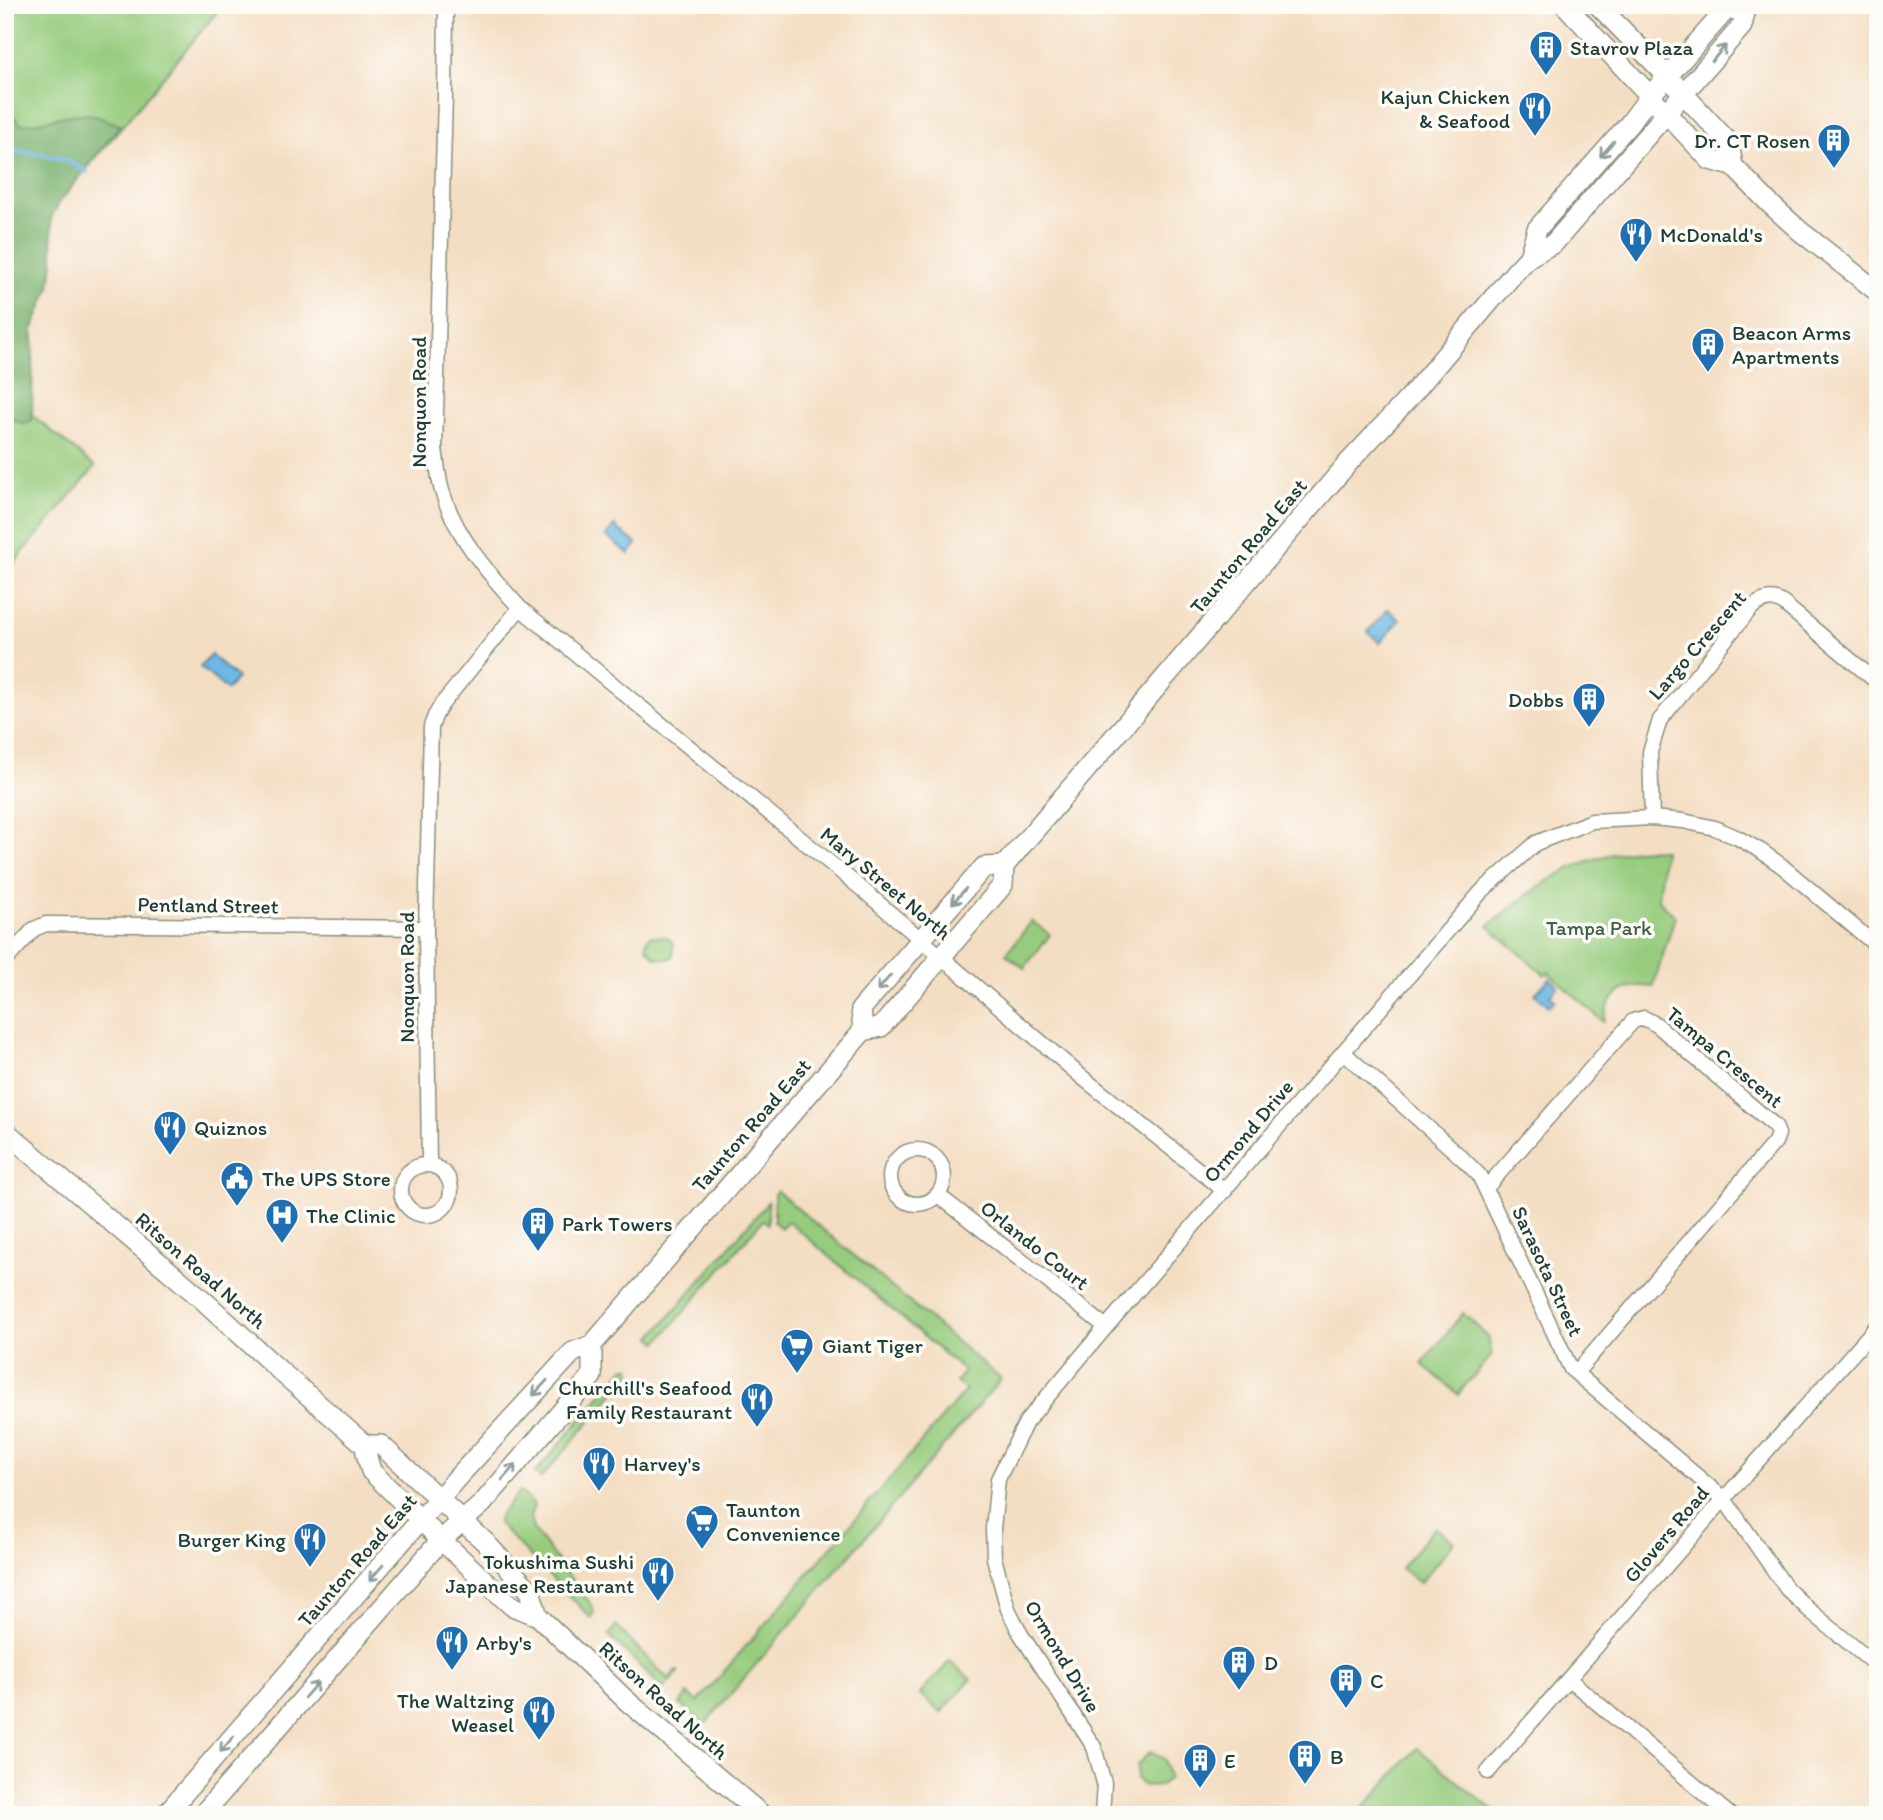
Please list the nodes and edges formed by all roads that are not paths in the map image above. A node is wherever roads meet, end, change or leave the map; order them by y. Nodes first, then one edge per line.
1 (446, 5) edge
2 (1565, 5) edge
3 (1598, 5) edge
4 (1747, 7) edge
5 (1668, 77) junction
6 (1684, 94) junction
7 (1650, 96) junction
8 (1667, 114) junction
9 (1733, 166) junction
10 (1529, 257) junction
11 (1878, 292) edge
12 (520, 608) junction
13 (1878, 682) edge
14 (1652, 818) junction
15 (1004, 866) junction
16 (426, 928) junction
17 (920, 940) junction
18 (1878, 947) edge
19 (941, 958) junction
20 (5, 961) edge
21 (863, 1031) junction
22 (1343, 1052) junction
23 (5, 1131) edge
24 (429, 1164) dead end
25 (1486, 1188) junction
26 (1224, 1191) junction
27 (938, 1195) dead end
28 (1878, 1325) edge
29 (1106, 1327) junction
30 (592, 1345) junction
31 (1576, 1373) junction
32 (365, 1445) junction
33 (439, 1499) junction
34 (1724, 1499) junction
35 (421, 1521) junction
36 (462, 1521) junction
37 (441, 1540) junction
38 (538, 1616) junction
39 (1878, 1667) edge
40 (1570, 1679) junction
41 (1488, 1772) dead end
42 (165, 1815) edge
43 (202, 1815) edge
44 (762, 1815) edge
45 (1102, 1815) edge
46 (1730, 1815) edge

1 - 12 street, Nonquon Road
2 - 7 main road
3 - 5 main road
4 - 5 main road, Taunton Road East
6 -> 4 main road, Taunton Road East
5 - 6 main road
5 - 7 main road, Taunton Road East
6 - 8 main road, Taunton Road East
6 - 9 main road
7 - 8 main road
7 -> 10 main road, Taunton Road East
8 - 9 main road
8 - 10 main road, Taunton Road East
9 - 11 main road
10 - 15 main road, Taunton Road East
12 - 16 street, Nonquon Road
12 - 17 street, Mary Street North
13 - 14 street, Largo Crescent
14 - 18 street, Ormond Drive
14 - 22 street, Ormond Drive
15 -> 17 main road, Taunton Road East
15 - 19 main road, Taunton Road East
16 - 20 street, Pentland Street
16 - 24 street, Nonquon Road
17 - 19 street, Mary Street North
17 -> 21 main road, Taunton Road East
19 - 21 main road, Taunton Road East
19 - 26 street, Mary Street North
21 - 30 main road, Taunton Road East
22 - 25 street, Sarasota Street
22 - 26 street, Ormond Drive
23 - 32 main road, Ritson Road North
25 - 31 street, Sarasota Street
25 - 31 street, Tampa Crescent
26 - 29 street, Ormond Drive
27 - 29 street, Orlando Court
28 - 34 street, Glovers Road
29 - 45 street, Ormond Drive
30 -> 33 main road, Taunton Road East
36 -> 30 main road
31 - 34 street, Sarasota Street
32 - 33 main road, Ritson Road North
32 - 35 main road, Ritson Road North
33 - 35 main road, Taunton Road East
33 - 36 main road, Ritson Road North
34 - 39 street, Sarasota Street
34 - 40 street, Glovers Road
35 - 37 main road, Ritson Road North
35 -> 42 main road, Taunton Road East
36 - 37 main road
36 - 38 main road, Ritson Road North
37 - 38 main road, Ritson Road North
43 -> 37 main road
38 - 44 main road, Ritson Road North
40 - 41 street, Glovers Road
40 - 46 street

